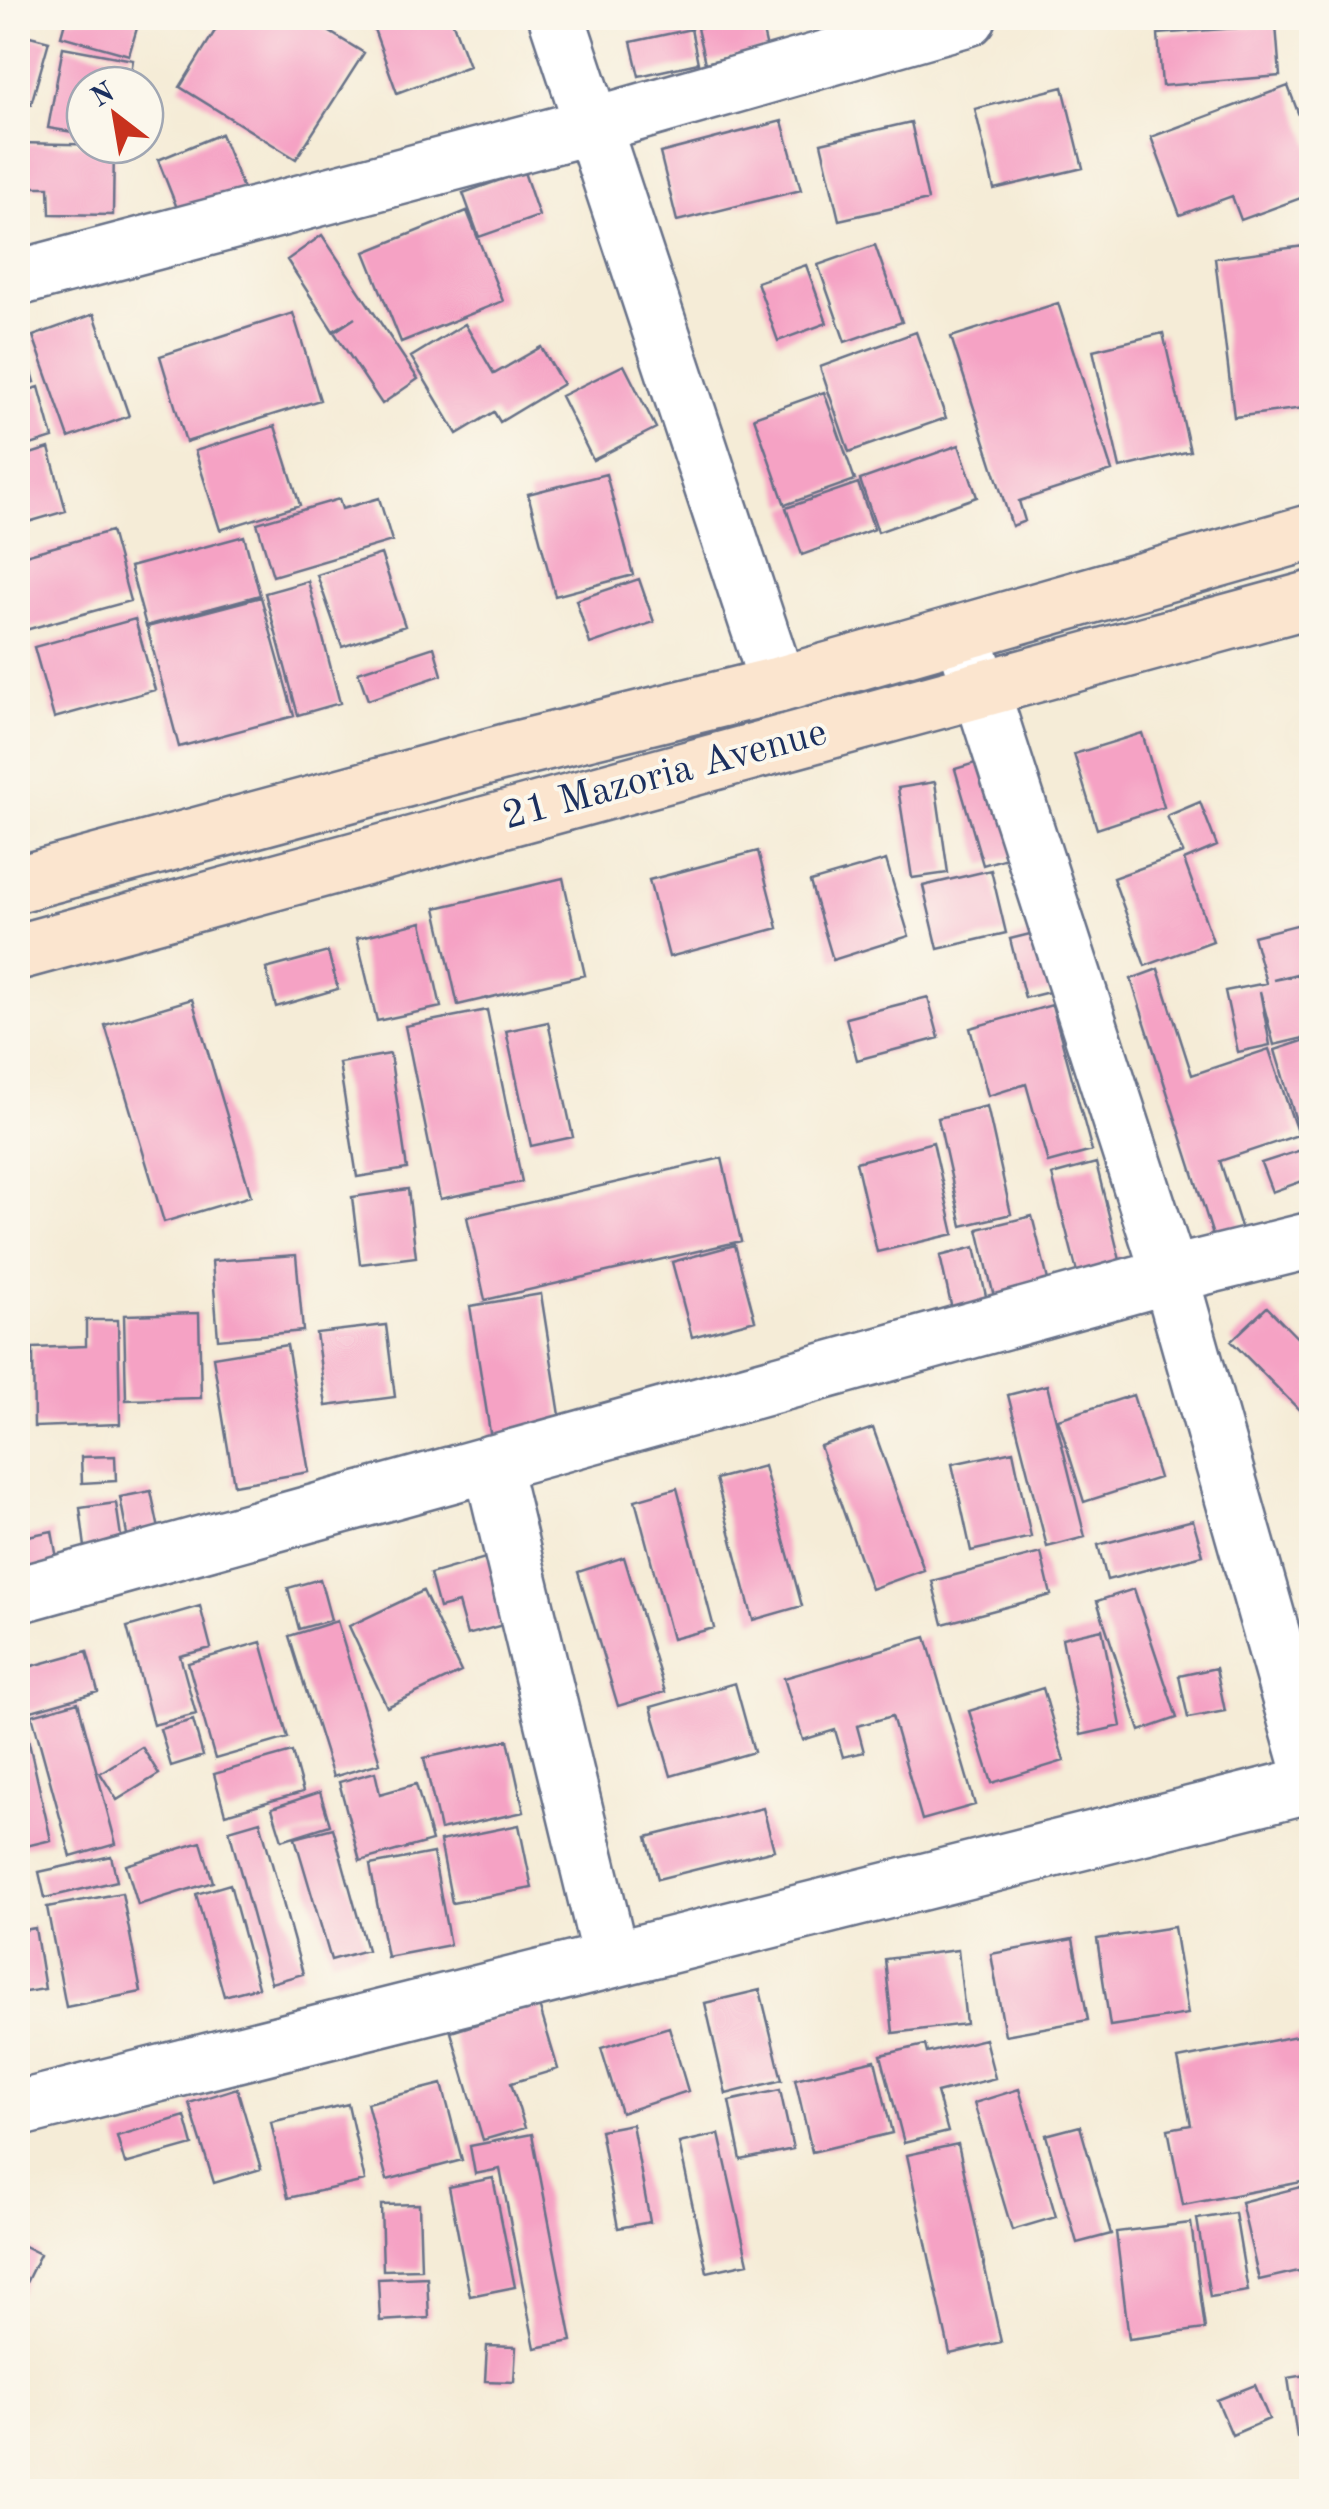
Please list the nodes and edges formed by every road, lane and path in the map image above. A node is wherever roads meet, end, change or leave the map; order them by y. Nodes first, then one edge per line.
1 (556, 18) edge
2 (968, 18) edge
3 (592, 126) junction
4 (18, 278) edge
5 (1312, 532) edge
6 (1312, 599) edge
7 (963, 634) junction
8 (778, 684) junction
9 (981, 690) junction
10 (18, 884) edge
11 (18, 952) edge
12 (1312, 1240) edge
13 (1170, 1275) junction
14 (490, 1464) junction
15 (18, 1595) edge
16 (1312, 1776) edge
17 (1312, 1784) edge
18 (611, 1960) junction
19 (18, 2109) edge

1 - 3 street
2 - 3 street
3 - 4 street
3 - 8 street
5 - 7 main road, 21 Mazoria Avenue
6 - 9 main road, 21 Mazoria Avenue
7 - 8 main road, 21 Mazoria Avenue
7 - 9 street
8 - 10 main road, 21 Mazoria Avenue
9 - 11 main road, 21 Mazoria Avenue
9 - 13 street
12 - 13 street
13 - 14 street
13 - 16 street
14 - 15 street
14 - 18 street
17 - 18 street
18 - 19 street

